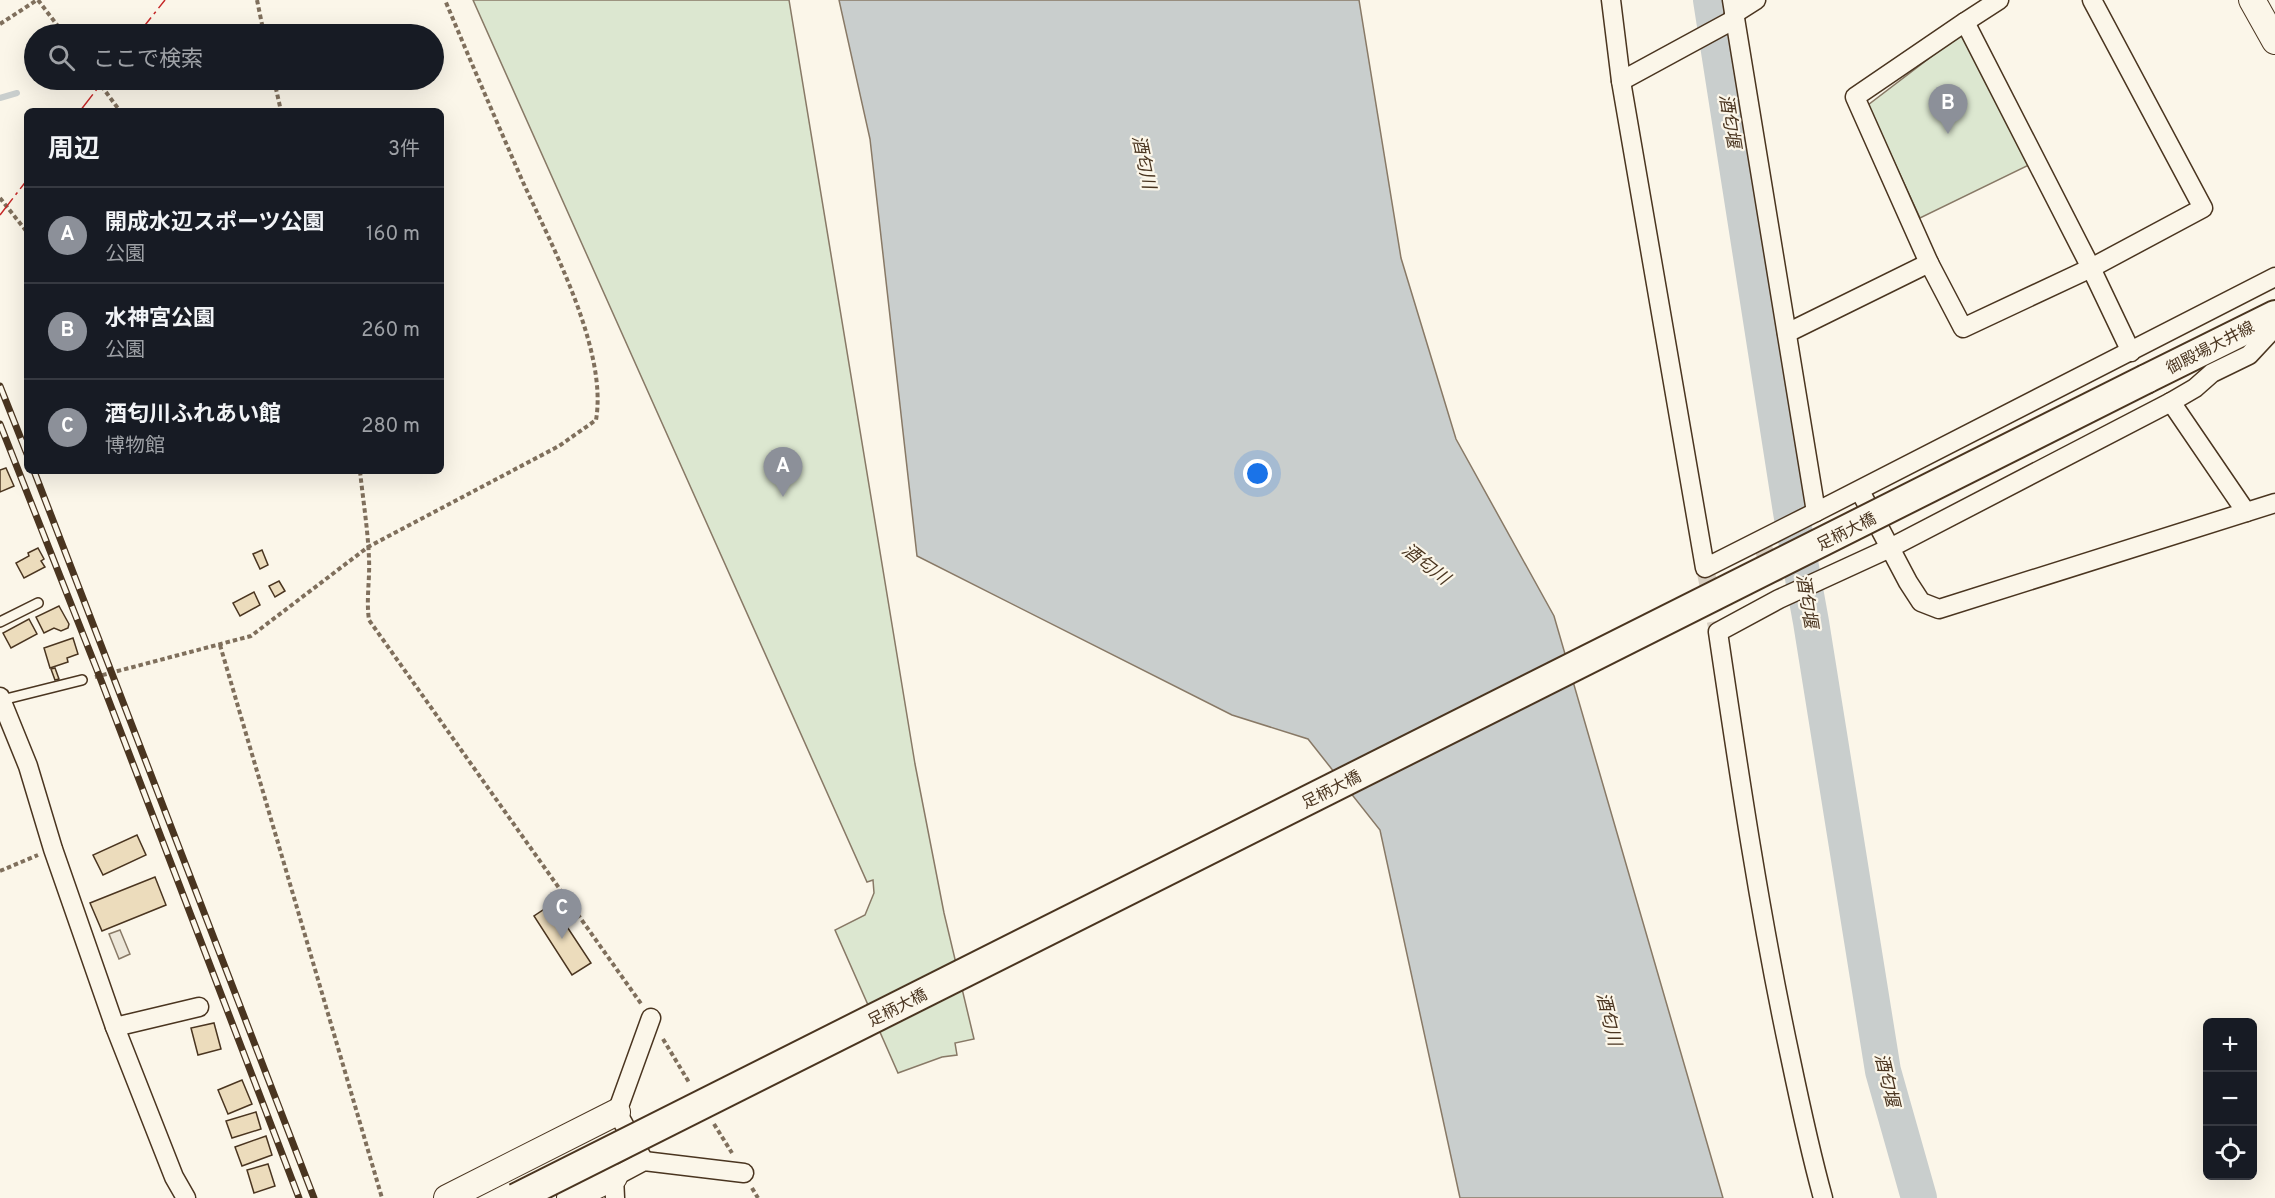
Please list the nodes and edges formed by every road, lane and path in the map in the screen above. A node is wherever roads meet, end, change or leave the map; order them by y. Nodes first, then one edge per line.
1 (38, 0) edge
2 (257, 0) edge
3 (445, 0) edge
4 (1611, 0) edge
5 (1756, 0) edge
6 (1999, 0) edge
7 (2092, 0) edge
8 (2252, 0) edge
9 (1727, 19) edge
10 (1965, 22) junction
11 (0, 24) edge
12 (56, 24) edge
13 (262, 24) edge
14 (2275, 41) edge
15 (1622, 81) junction
16 (104, 90) edge
17 (276, 90) edge
18 (118, 108) edge
19 (280, 108) edge
20 (0, 198) edge
21 (24, 228) edge
22 (1929, 263) junction
23 (2091, 268) junction
24 (2275, 277) edge
25 (2275, 315) edge
26 (2275, 327) edge
27 (1787, 333) junction
28 (2131, 352) junction
29 (2146, 379) joint
30 (2171, 402) junction
31 (360, 474) edge
32 (1860, 491) junction
33 (2275, 503) edge
34 (2246, 512) junction
35 (1810, 515) junction
36 (368, 547) junction
37 (1890, 548) junction
38 (38, 603) dead end
39 (0, 622) edge
40 (220, 645) junction
41 (82, 680) joint
42 (1, 698) edge
43 (53, 849) junction
44 (0, 871) edge
45 (199, 1007) dead end
46 (651, 1018) joint
47 (115, 1028) junction
48 (617, 1112) junction
49 (644, 1161) junction
50 (744, 1173) dead end
51 (614, 1188) edge
52 (186, 1198) edge
53 (382, 1198) edge
54 (447, 1198) edge
55 (516, 1198) edge
56 (570, 1198) edge
57 (1823, 1198) edge

1 - 11 path
1 - 12 path
2 - 13 path
3 - 36 path
4 - 15 street
5 - 9 street
6 - 10 street
7 - 23 street
8 - 14 street
9 - 15 street
9 - 27 street
10 - 22 street
10 - 23 street
15 - 35 street
16 - 18 path
17 - 19 path
20 - 21 path
22 - 23 street
22 - 27 street
23 - 28 street
24 - 28 street
25 - 29 main road, 御殿場大井線
26 - 30 street
27 - 35 street
28 - 32 street
29 - 55 main road, 足柄大橋, bridge
30 - 34 street
30 - 37 street
31 - 36 path
32 - 35 street
32 - 37 street
33 - 34 street
34 - 37 street
36 - 40 path
36 - 46 path
37 - 57 street
38 - 39 lane
40 - 41 path
40 - 53 path
41 - 42 lane
42 - 43 street
43 - 44 path
43 - 47 street
45 - 47 street
46 - 48 street
47 - 52 street
48 - 49 street
48 - 54 street
49 - 50 street
49 - 51 street
51 - 56 street

